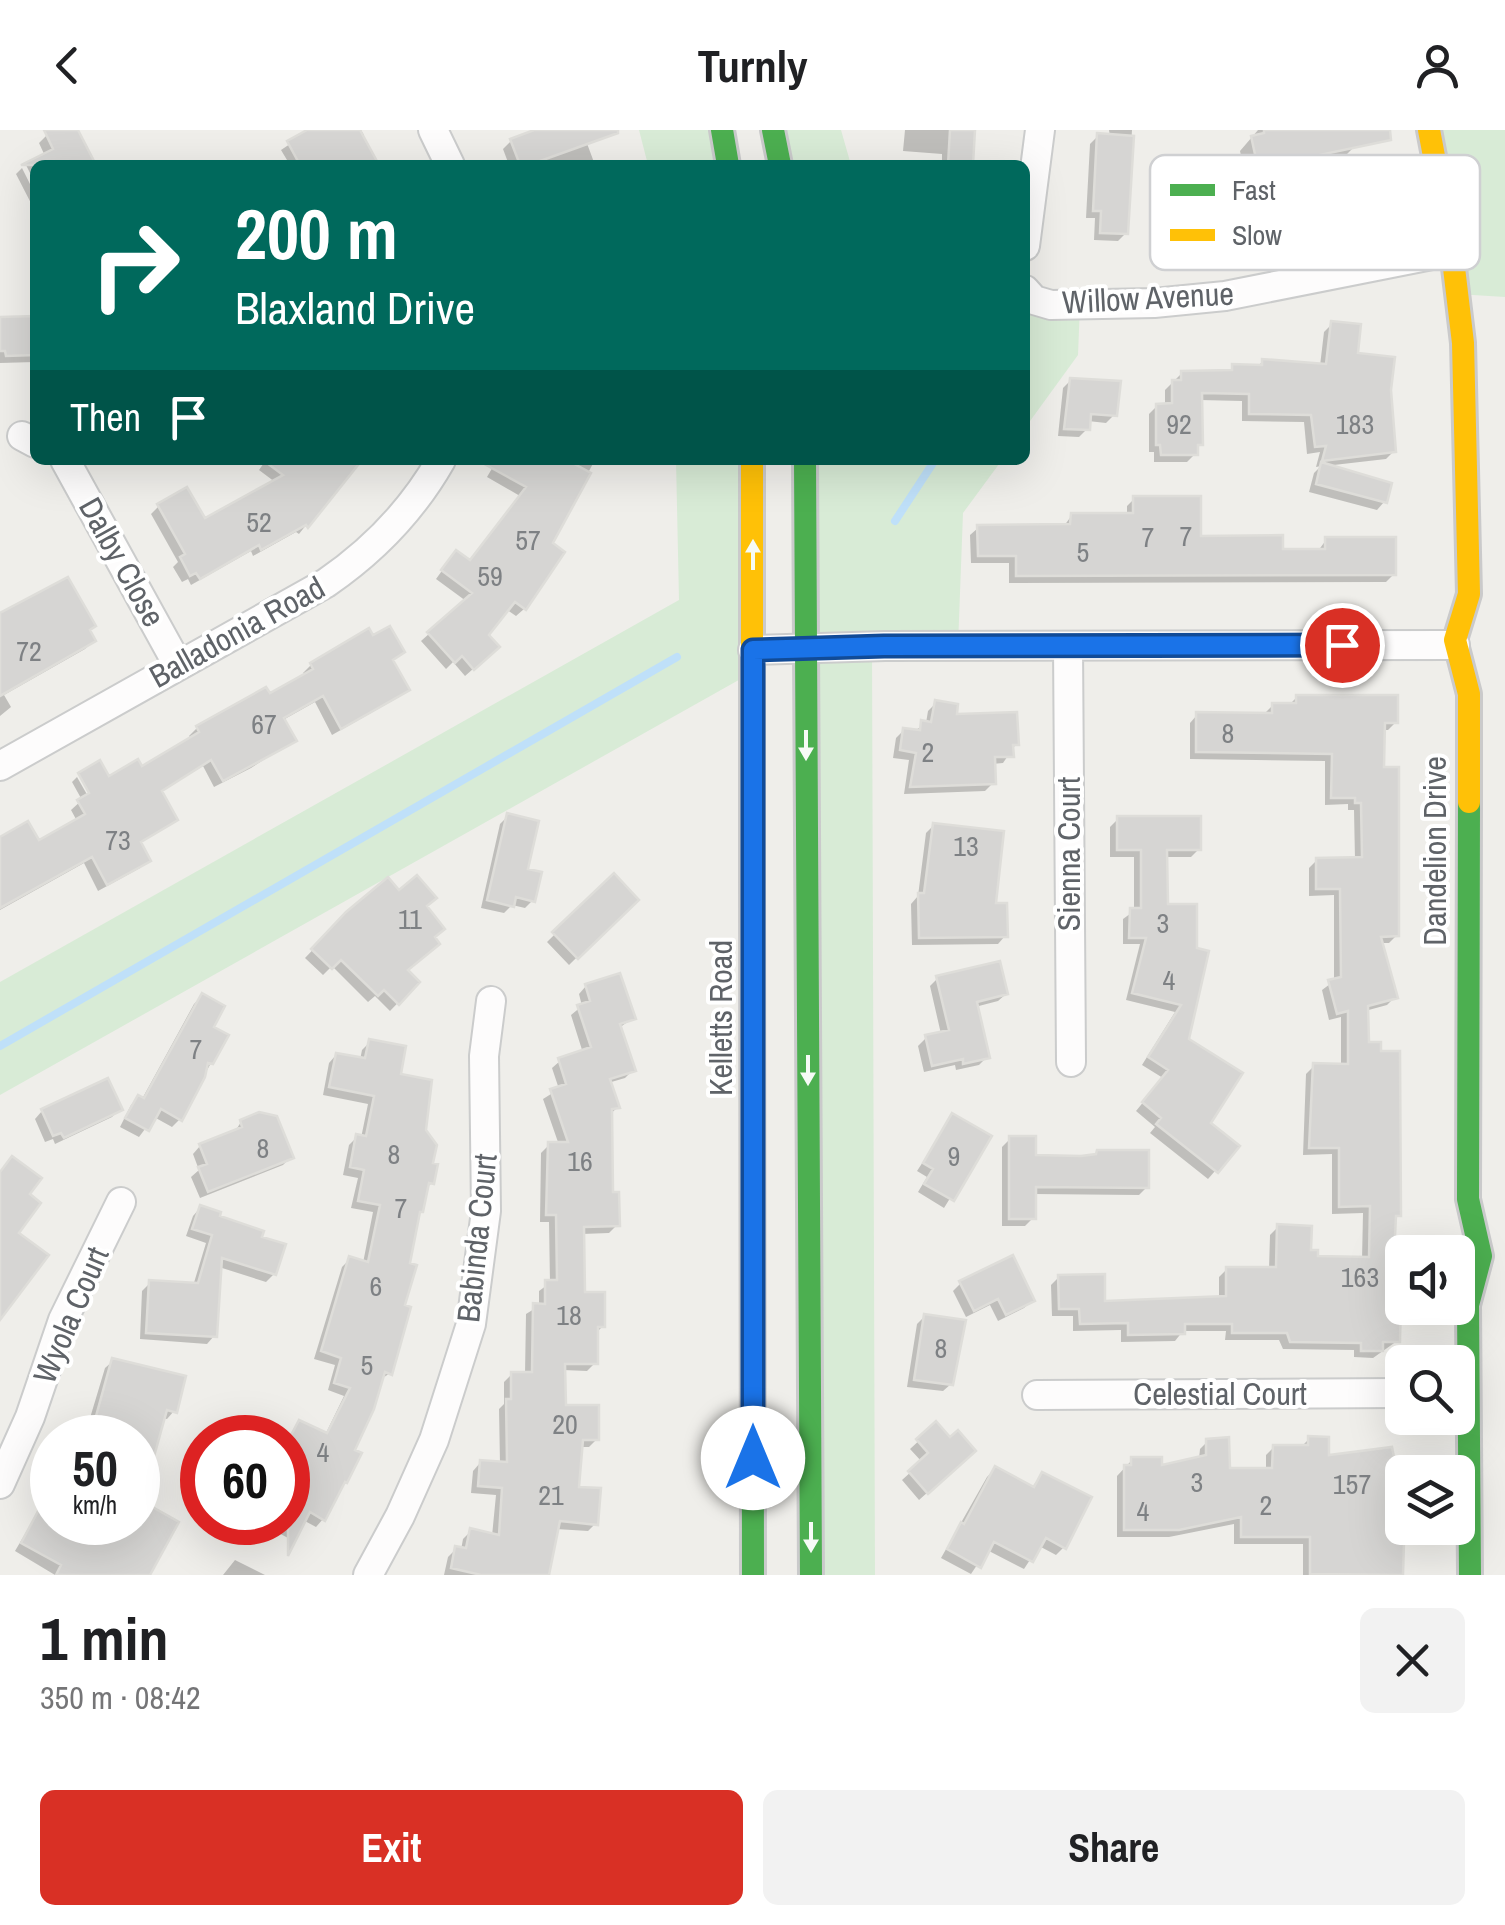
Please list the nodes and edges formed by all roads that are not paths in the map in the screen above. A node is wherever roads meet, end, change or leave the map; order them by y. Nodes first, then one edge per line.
1 (433, 130) edge
2 (722, 130) edge
3 (773, 130) edge
4 (1040, 130) edge
5 (1429, 130) edge
6 (1434, 155) edge
7 (448, 160) edge
8 (727, 160) edge
9 (779, 160) edge
10 (1030, 207) edge
11 (1359, 270) edge
12 (1454, 270) edge
13 (1030, 296) edge
14 (69, 465) edge
15 (437, 465) edge
16 (752, 465) edge
17 (804, 465) edge
18 (1454, 645) junction
19 (1068, 646) junction
20 (806, 648) junction
21 (753, 650) junction
22 (178, 665) junction
23 (0, 766) edge
24 (491, 1001) dead end
25 (1070, 1062) dead end
26 (120, 1202) dead end
27 (1493, 1256) edge
28 (1466, 1345) edge
29 (1385, 1393) edge
30 (1037, 1396) dead end
31 (1465, 1435) edge
32 (0, 1484) edge
33 (368, 1575) edge
34 (753, 1575) edge
35 (811, 1575) edge
36 (1470, 1575) edge

1 - 7 street
2 - 8 main road
3 - 9 main road
4 - 10 street
5 - 6 main road
11 - 13 street, Willow Avenue
12 - 18 main road
14 - 22 street, Dalby Close
15 - 22 street, Balladonia Road
21 -> 16 main road, Kelletts Road
17 - 20 main road
18 - 19 street
18 - 27 main road, Dandelion Drive
19 - 20 street
19 - 25 street, Sienna Court
20 - 21 street
20 -> 35 main road
21 - 34 main road, Kelletts Road
22 - 23 street, Balladonia Road
24 - 33 street, Babinda Court
26 - 32 street, Wyola Court
27 - 28 main road, Dandelion Drive
29 - 30 street, Celestial Court
31 - 36 main road, Dandelion Drive

